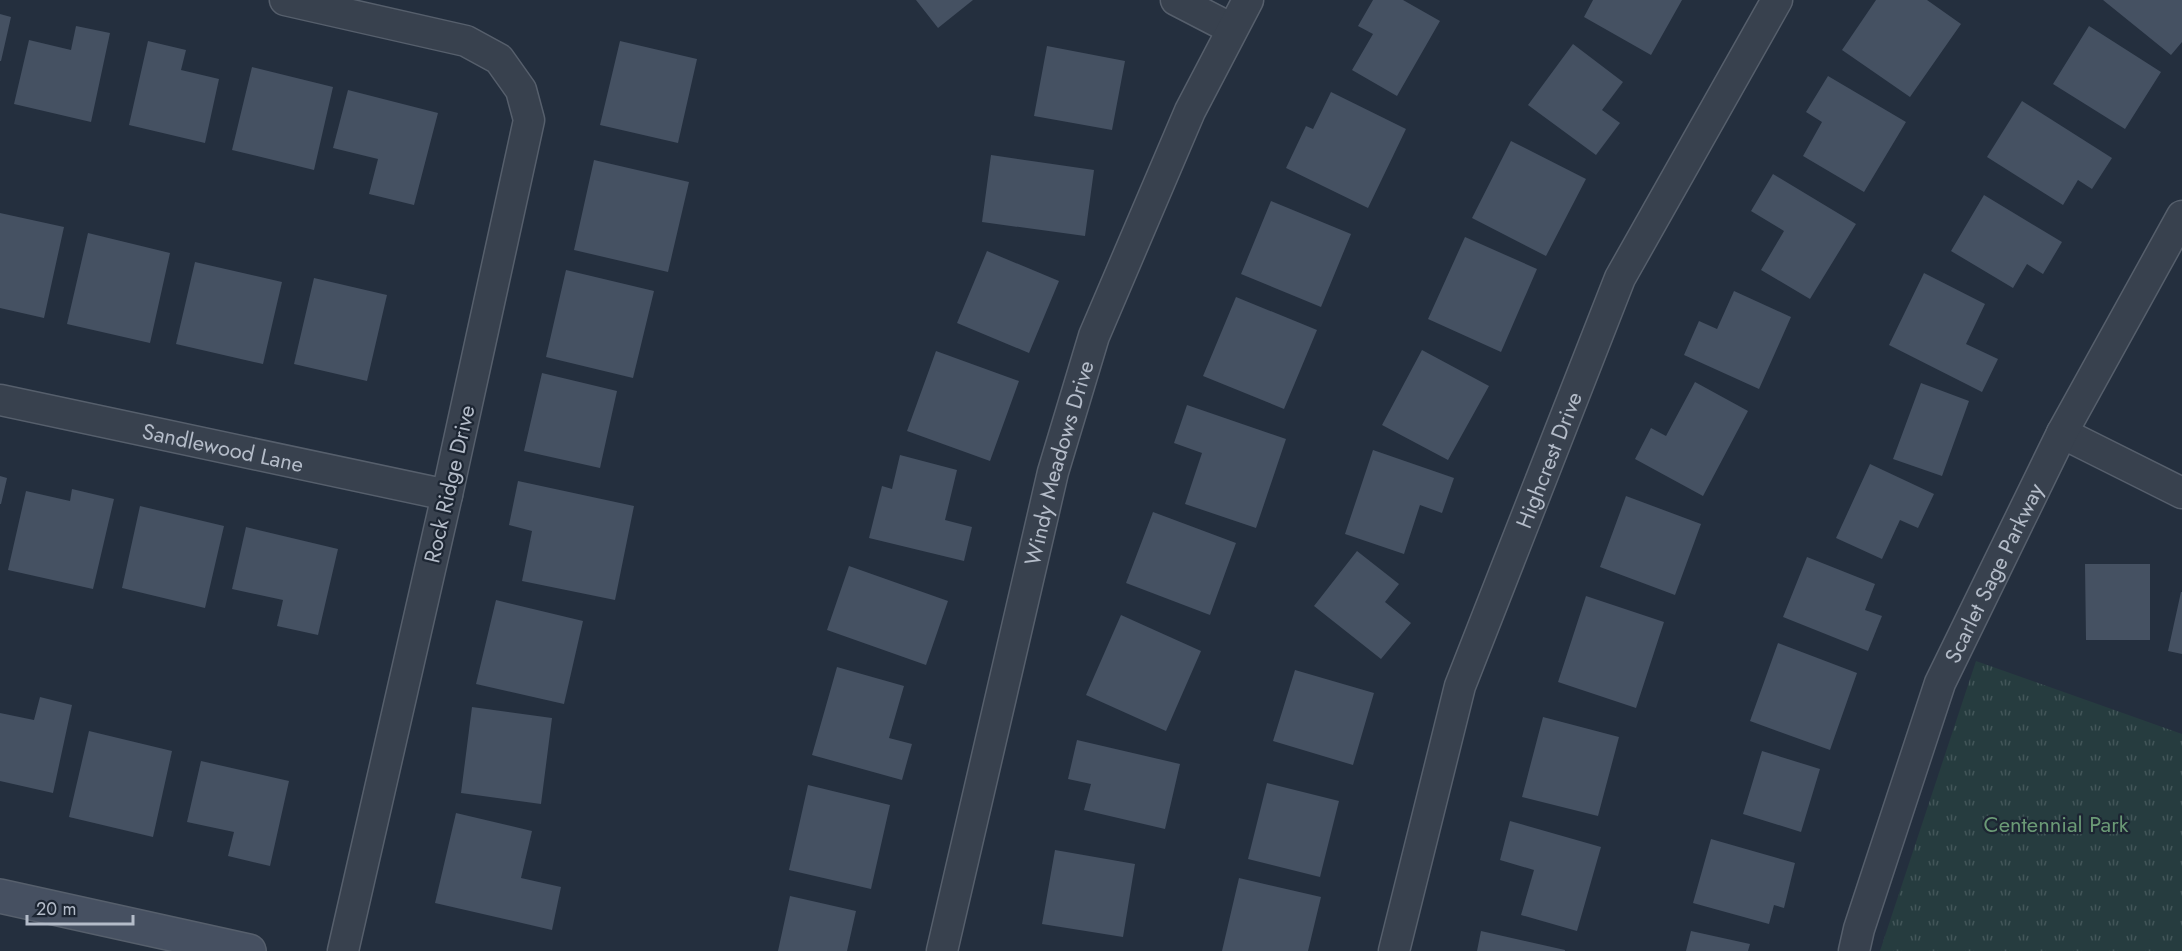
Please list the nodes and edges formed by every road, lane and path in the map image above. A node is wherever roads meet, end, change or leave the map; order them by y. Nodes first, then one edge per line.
1 (285, 0) edge
2 (1176, 0) edge
3 (1248, 0) edge
4 (1778, 0) edge
5 (1232, 29) junction
6 (2182, 216) edge
7 (0, 400) edge
8 (2062, 434) junction
9 (2182, 493) edge
10 (447, 495) junction
11 (0, 896) edge
12 (249, 951) edge
13 (343, 951) edge
14 (942, 951) edge
15 (1394, 951) edge
16 (1854, 951) edge

1 - 10 street, Rock Ridge Drive
2 - 5 street
3 - 5 street, Windy Meadows Drive
4 - 15 street, Highcrest Drive
5 - 14 street, Windy Meadows Drive
6 - 8 street, Scarlet Sage Parkway
7 - 10 street, Sandlewood Lane
8 - 9 street
8 - 16 street, Scarlet Sage Parkway
10 - 13 street, Rock Ridge Drive
11 - 12 street

